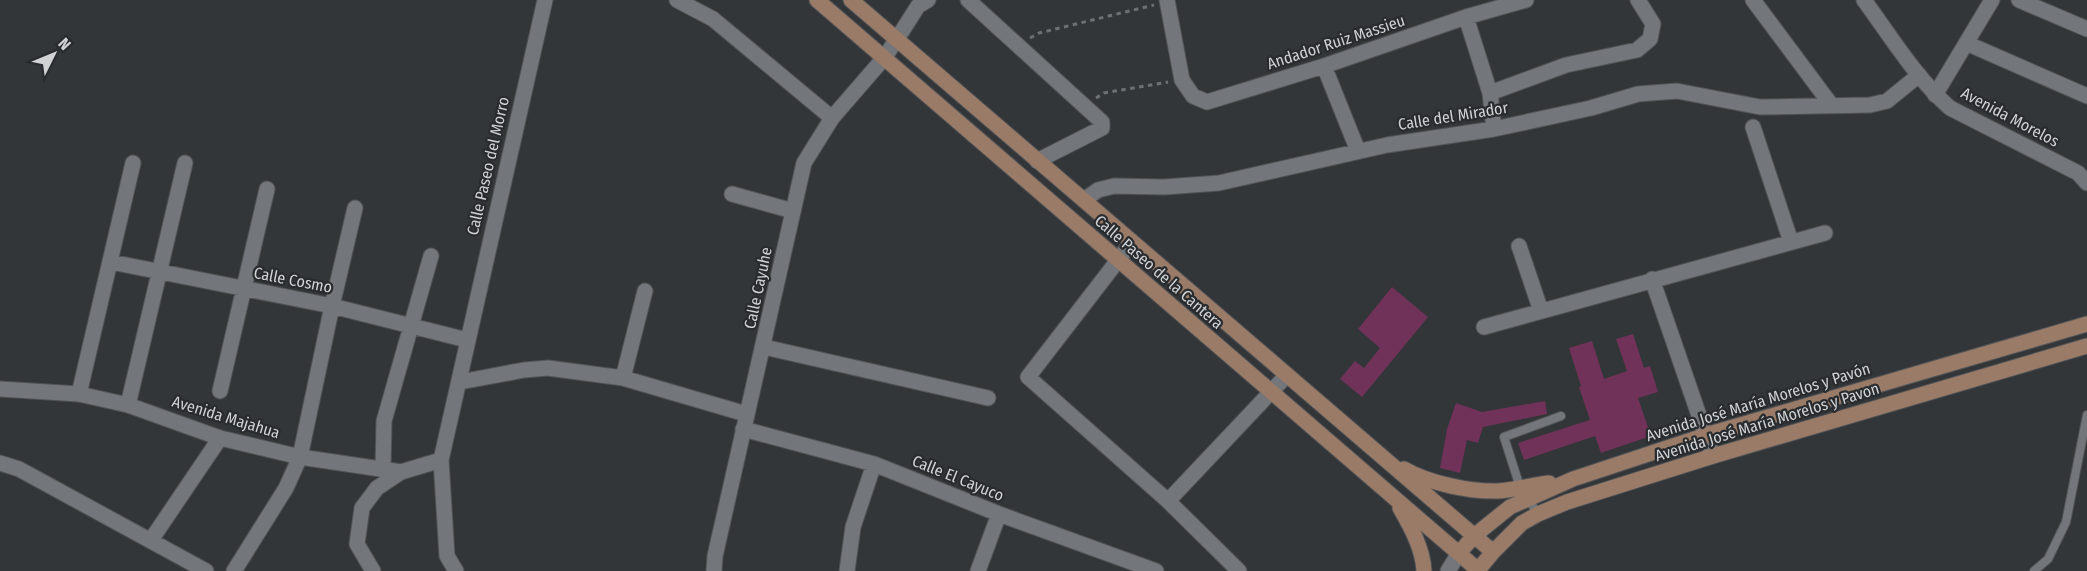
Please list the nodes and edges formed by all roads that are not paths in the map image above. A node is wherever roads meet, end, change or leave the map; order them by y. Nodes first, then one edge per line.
1 (545, 0) edge
2 (677, 0) edge
3 (817, 0) edge
4 (851, 0) edge
5 (928, 0) edge
6 (969, 0) edge
7 (1526, 0) edge
8 (1638, 0) edge
9 (1753, 0) edge
10 (1864, 0) edge
11 (2019, 0) edge
12 (1167, 1) edge
13 (1985, 4) edge
14 (1466, 17) junction
15 (2087, 29) edge
16 (897, 39) junction
17 (1966, 44) junction
18 (884, 58) junction
19 (1324, 66) junction
20 (1919, 75) junction
21 (1490, 93) junction
22 (1935, 95) junction
23 (2087, 96) edge
24 (1832, 106) junction
25 (832, 118) junction
26 (1753, 127) dead end
27 (1494, 129) junction
28 (1358, 151) junction
29 (1037, 161) junction
30 (134, 163) dead end
31 (185, 163) dead end
32 (2084, 177) edge
33 (267, 189) dead end
34 (732, 194) dead end
35 (1084, 200) junction
36 (355, 208) dead end
37 (793, 211) junction
38 (1825, 233) dead end
39 (1132, 242) junction
40 (1791, 242) junction
41 (1519, 246) dead end
42 (431, 256) dead end
43 (1118, 260) junction
44 (111, 262) junction
45 (158, 272) junction
46 (1652, 279) junction
47 (243, 289) junction
48 (645, 291) dead end
49 (332, 306) junction
50 (1541, 311) junction
51 (2087, 324) edge
52 (410, 326) junction
53 (1484, 327) dead end
54 (467, 340) junction
55 (2087, 346) edge
56 (764, 347) junction
57 (1287, 376) junction
58 (623, 378) junction
59 (460, 382) junction
60 (0, 389) edge
61 (220, 391) dead end
62 (1272, 392) junction
63 (79, 394) junction
64 (988, 398) dead end
65 (128, 405) junction
66 (1561, 416) dead end
67 (2087, 416) edge
68 (744, 422) junction
69 (1706, 435) junction
70 (220, 438) junction
71 (1376, 453) junction
72 (1713, 456) junction
73 (300, 457) junction
74 (441, 460) junction
75 (0, 463) edge
76 (874, 464) junction
77 (383, 470) junction
78 (401, 472) junction
79 (1523, 493) junction
80 (1394, 498) junction
81 (1168, 501) junction
82 (999, 514) junction
83 (1538, 514) junction
84 (1474, 536) junction
85 (151, 540) junction
86 (1493, 552) junction
87 (1459, 553) junction
88 (1116, 564) edge
89 (1478, 570) edge
90 (206, 571) edge
91 (234, 571) edge
92 (373, 571) edge
93 (456, 571) edge
94 (714, 571) edge
95 (847, 571) edge
96 (978, 571) edge
97 (1156, 571) edge
98 (1239, 571) edge
99 (1424, 571) edge
100 (1448, 571) edge
101 (2034, 571) edge

1 - 54 street, Calle Paseo del Morro
2 - 25 street
3 - 18 main road, Calle Paseo de la Cantera
4 - 16 main road, Calle Paseo de la Cantera
5 - 16 street, Calle Cayuhe
6 - 29 street
7 - 14 street, Andador Ruiz Massieu
8 - 21 street
9 - 24 street
10 - 20 street, Avenida Morelos
11 - 15 street
12 - 19 street, Andador Ruiz Massieu
13 - 17 street
14 - 19 street, Andador Ruiz Massieu
14 - 21 street
16 - 18 street, Calle Cayuhe
16 - 29 main road, Calle Paseo de la Cantera
17 - 22 street
17 - 23 street
18 - 25 street, Calle Cayuhe
18 - 43 main road, Calle Paseo de la Cantera
19 - 28 street
20 - 22 street, Avenida Morelos
20 - 24 street, Calle del Mirador
21 - 27 street
22 - 32 street, Avenida Morelos
24 - 27 street, Calle del Mirador
25 - 37 street, Calle Cayuhe
26 - 40 street
27 - 28 street, Calle del Mirador
28 - 35 street, Calle del Mirador
29 - 35 main road, Calle Paseo de la Cantera
30 - 44 street
31 - 45 street
33 - 47 street
34 - 37 street
35 - 39 main road, Calle Paseo de la Cantera
36 - 49 street
37 - 56 street, Calle Cayuhe
38 - 40 street
39 - 43 street
39 - 57 main road, Calle Paseo de la Cantera
40 - 46 street
41 - 50 street
42 - 52 street
43 - 62 main road, Calle Paseo de la Cantera
43 - 81 street
44 - 45 street, Calle Cosmo
44 - 63 street
45 - 47 street, Calle Cosmo
45 - 65 street
46 - 50 street
46 - 69 street
47 - 49 street, Calle Cosmo
47 - 61 street
48 - 58 street
49 - 52 street, Calle Cosmo
49 - 73 street
50 - 53 street
51 - 69 main road, Avenida José María Morelos y Pavón
52 - 54 street, Calle Cosmo
52 - 77 street
54 - 59 street, Calle Paseo del Morro
55 - 72 main road, Avenida José María Morelos y Pavon
56 - 64 street
56 - 68 street, Calle Cayuhe
57 - 62 street
57 - 71 main road, Calle Paseo de la Cantera
58 - 59 street, Calle El Cayuco
58 - 68 street, Calle El Cayuco
59 - 74 street, Calle Paseo del Morro
60 - 63 street, Avenida Majahua
62 - 80 main road, Calle Paseo de la Cantera
62 - 81 street
63 - 65 street, Avenida Majahua
65 - 70 street, Avenida Majahua
66 - 79 lane
67 - 101 lane
68 - 76 street, Calle El Cayuco
68 - 94 street, Calle Cayuhe
69 - 72 street
69 - 79 main road, Avenida José María Morelos y Pavón
70 - 73 street, Avenida Majahua
70 - 85 street
71 - 79 main road, Avenida José María Morelos y Pavón
71 - 84 main road, Calle Paseo de la Cantera
72 - 83 main road, Avenida José María Morelos y Pavon
73 - 77 street, Avenida Majahua
73 - 91 street
74 - 78 street, Avenida Majahua
74 - 93 street, Calle Paseo del Morro
75 - 85 street
76 - 82 street, Calle El Cayuco
76 - 95 street
77 - 78 street, Avenida Majahua
78 - 92 street
79 - 83 lane
79 - 84 main road
80 - 87 main road, Calle Paseo de la Cantera
80 - 99 main road
81 - 98 street
82 - 88 street, Calle El Cayuco
82 - 96 street
83 - 86 main road, Avenida José María Morelos y Pavon
84 - 86 main road, Calle Paseo de la Cantera
84 - 87 main road
85 - 90 street
86 - 89 main road, Avenida José María Morelos y Pavon
87 - 89 main road, Calle Paseo de la Cantera
87 - 100 street
88 - 97 street, Calle El Cayuco

